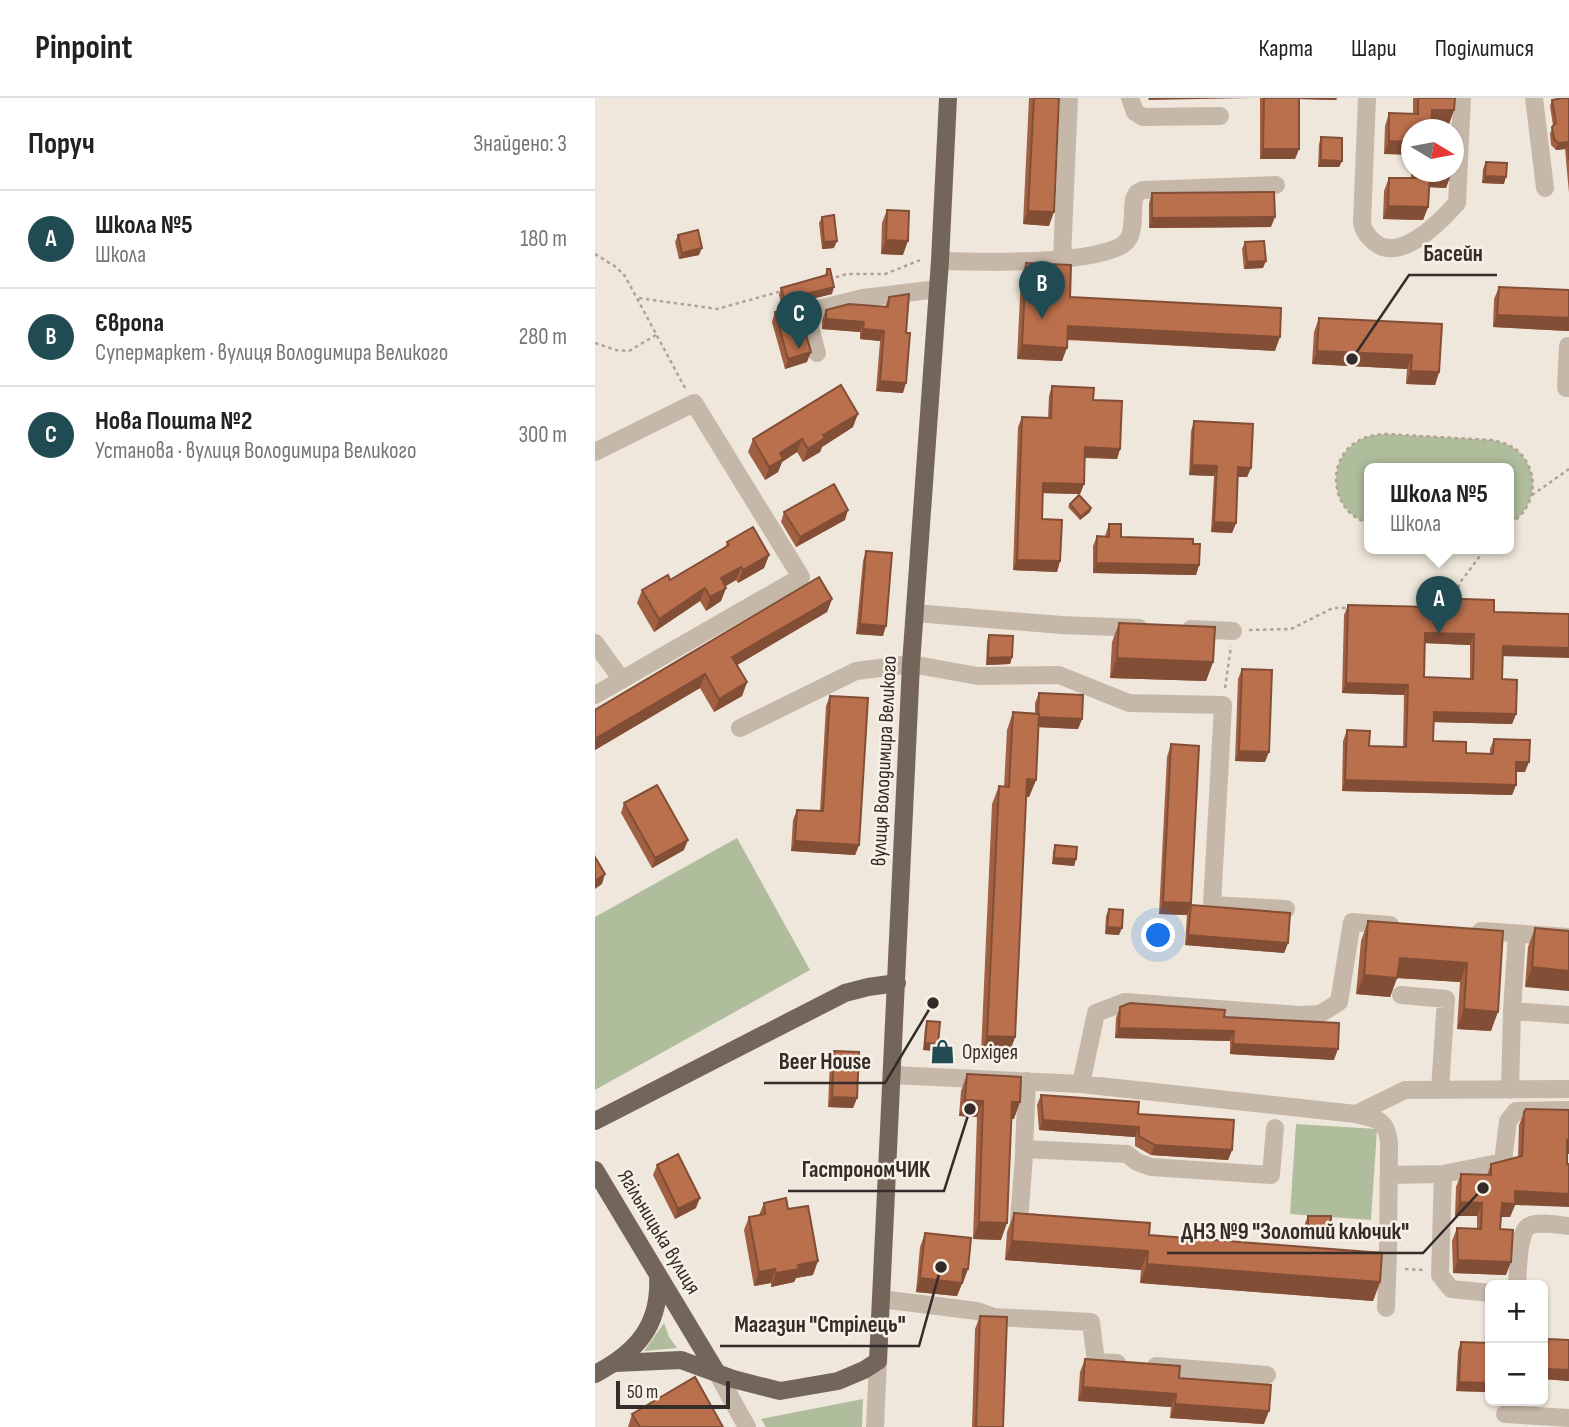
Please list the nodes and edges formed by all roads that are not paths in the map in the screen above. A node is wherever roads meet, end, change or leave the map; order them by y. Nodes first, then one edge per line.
1 (948, 98) edge
2 (1069, 98) edge
3 (1130, 98) edge
4 (1367, 98) edge
5 (1462, 98) edge
6 (1534, 98) edge
7 (1220, 116) dead end
8 (1276, 185) dead end
9 (1545, 188) dead end
10 (1062, 258) junction
11 (932, 260) junction
12 (938, 289) junction
13 (1568, 346) edge
14 (817, 353) dead end
15 (1569, 388) edge
16 (595, 452) edge
17 (915, 613) junction
18 (1233, 631) road end
19 (595, 643) edge
20 (911, 664) junction
21 (622, 680) junction
22 (595, 695) edge
23 (740, 728) dead end
24 (1286, 909) dead end
25 (1407, 926) edge
26 (1462, 930) edge
27 (1517, 934) junction
28 (1569, 937) edge
29 (897, 983) junction
30 (1401, 995) edge
31 (1512, 1011) junction
32 (1569, 1015) edge
33 (892, 1075) junction
34 (1027, 1081) junction
35 (1081, 1084) junction
36 (1440, 1089) junction
37 (1569, 1089) edge
38 (1510, 1090) junction
39 (1569, 1110) edge
40 (1356, 1114) junction
41 (595, 1121) edge
42 (1275, 1128) dead end
43 (1024, 1149) junction
44 (595, 1170) edge
45 (1443, 1174) junction
46 (1389, 1175) junction
47 (1045, 1222) edge
48 (1569, 1226) edge
49 (1341, 1258) edge
50 (1388, 1261) junction
51 (658, 1271) junction
52 (1517, 1280) edge
53 (1485, 1292) edge
54 (881, 1299) junction
55 (1386, 1308) dead end
56 (878, 1361) junction
57 (615, 1363) junction
58 (717, 1373) junction
59 (595, 1374) edge
60 (1267, 1374) dead end
61 (1505, 1414) dead end
62 (1569, 1418) edge
63 (747, 1427) edge
64 (875, 1427) edge

1 - 11 main road, вулиця Володимира Великого
2 - 10 street
3 - 7 street
4 - 5 street
6 - 9 street
8 - 10 street
10 - 11 street
11 - 12 main road, вулиця Володимира Великого
12 - 14 street
12 - 17 main road, вулиця Володимира Великого
13 - 15 street
16 - 21 street
17 - 18 street
17 - 20 main road, вулиця Володимира Великого
19 - 21 street
20 - 23 street
20 - 24 street
20 - 29 main road, вулиця Володимира Великого
21 - 22 street
25 - 35 street
26 - 27 street
27 - 28 street
27 - 31 street
29 - 33 main road, вулиця Володимира Великого
29 - 41 main road
30 - 36 street
31 - 32 street
31 - 38 street
33 - 34 street
33 - 54 main road, вулиця Володимира Великого
34 - 35 street
34 - 43 street
35 - 40 street
36 - 38 street
36 - 40 street
37 - 38 street
39 - 45 street
40 - 46 street
42 - 43 street
43 - 47 street
44 - 51 main road, Ягільницька вулиця
45 - 46 street
45 - 53 street
46 - 50 street
48 - 52 street
49 - 50 street
50 - 55 street
51 - 57 main road
51 - 58 main road, Ягільницька вулиця
54 - 56 main road, вулиця Володимира Великого
54 - 60 street
56 - 58 main road
56 - 64 street, вулиця Володимира Великого
57 - 58 main road
57 - 59 main road
58 - 63 street, Ягільницька вулиця
61 - 62 street

